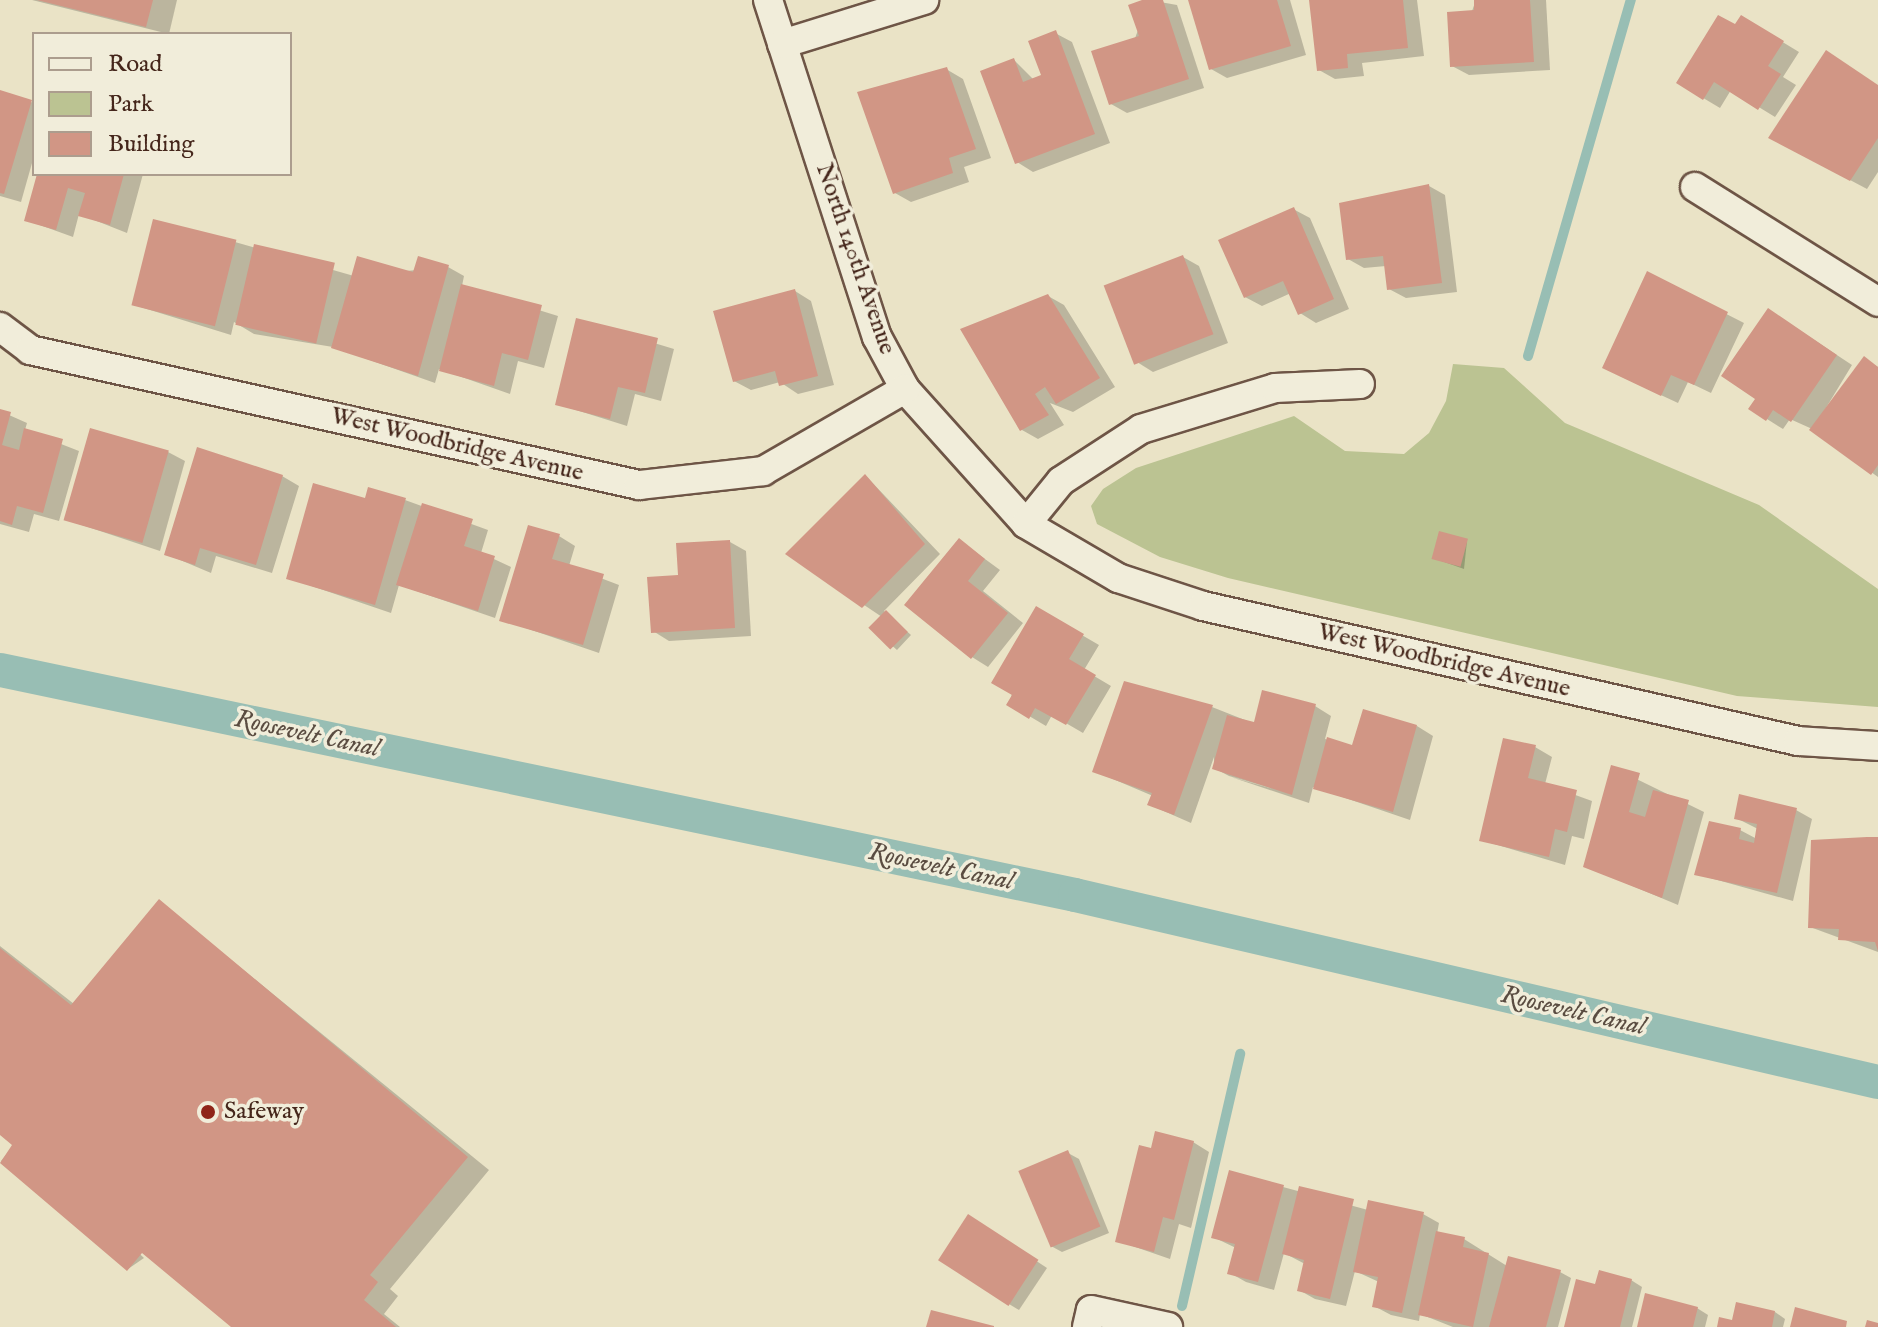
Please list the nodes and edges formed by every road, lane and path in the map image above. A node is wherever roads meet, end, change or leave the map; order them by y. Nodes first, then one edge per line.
1 (768, 0) edge
2 (924, 0) edge
3 (782, 44) junction
4 (1695, 187) dead end
5 (1878, 302) edge
6 (0, 327) edge
7 (1360, 384) dead end
8 (905, 389) junction
9 (1026, 524) junction
10 (1878, 746) edge
11 (1089, 1318) edge
12 (1168, 1327) edge

1 - 3 street, North 140th Avenue
2 - 3 street
3 - 8 street, North 140th Avenue
4 - 5 street
6 - 8 street, West Woodbridge Avenue
7 - 9 street
8 - 9 street, North 140th Avenue
9 - 10 street, West Woodbridge Avenue
11 - 12 street

